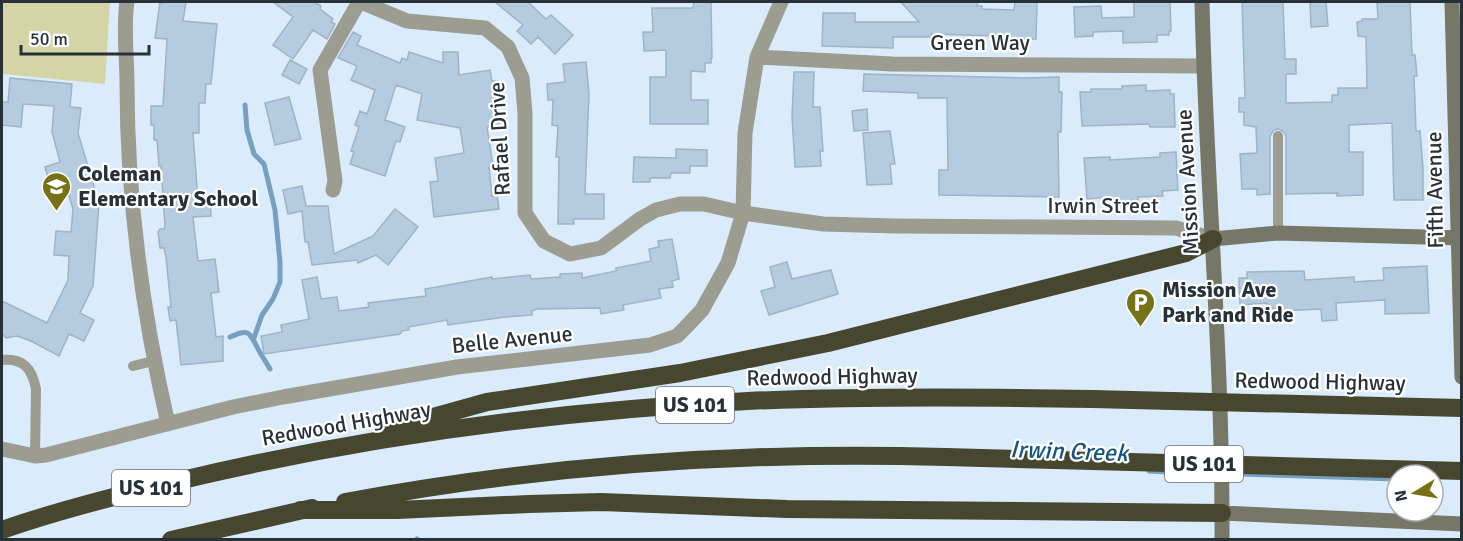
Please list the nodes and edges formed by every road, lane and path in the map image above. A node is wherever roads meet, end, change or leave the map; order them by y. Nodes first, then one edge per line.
1 (127, 2) edge
2 (360, 2) edge
3 (781, 2) edge
4 (1202, 2) edge
5 (1452, 2) edge
6 (757, 57) junction
7 (1203, 66) junction
8 (1278, 136) dead end
9 (333, 190) dead end
10 (743, 213) junction
11 (1278, 232) junction
12 (1213, 238) junction
13 (1460, 238) edge
14 (2, 360) edge
15 (153, 361) junction
16 (133, 366) dead end
17 (1461, 377) edge
18 (1461, 408) edge
19 (168, 424) junction
20 (2, 449) edge
21 (302, 454) junction
22 (35, 456) junction
23 (1461, 471) edge
24 (300, 510) junction
25 (1222, 513) junction
26 (1461, 524) edge
27 (2, 530) edge
28 (171, 540) edge
29 (1222, 540) edge

1 - 15 street
2 - 9 street
2 - 10 street, Rafael Drive
3 - 6 street, Belle Avenue
4 - 7 street, Mission Avenue
5 - 13 street, Fifth Avenue
6 - 7 street, Green Way
6 - 10 street, Belle Avenue
7 - 12 street, Mission Avenue
8 - 11 lane
10 - 12 street, Irwin Street
10 - 19 street, Belle Avenue
11 - 12 street, Irwin Street
11 - 13 street, Irwin Street
12 - 21 highway
12 - 25 street, Mission Avenue
13 - 17 street, Fifth Avenue
14 - 22 lane
15 - 16 lane
15 - 19 street
18 - 21 highway, Redwood Highway / US 101, bridge
19 - 22 street, Belle Avenue
20 - 22 street, Belle Avenue
21 - 27 highway, Redwood Highway / US 101
23 - 24 highway, US 101, bridge
24 - 25 highway
24 - 28 highway, US 101
25 - 26 street
25 - 29 street, Mission Avenue

